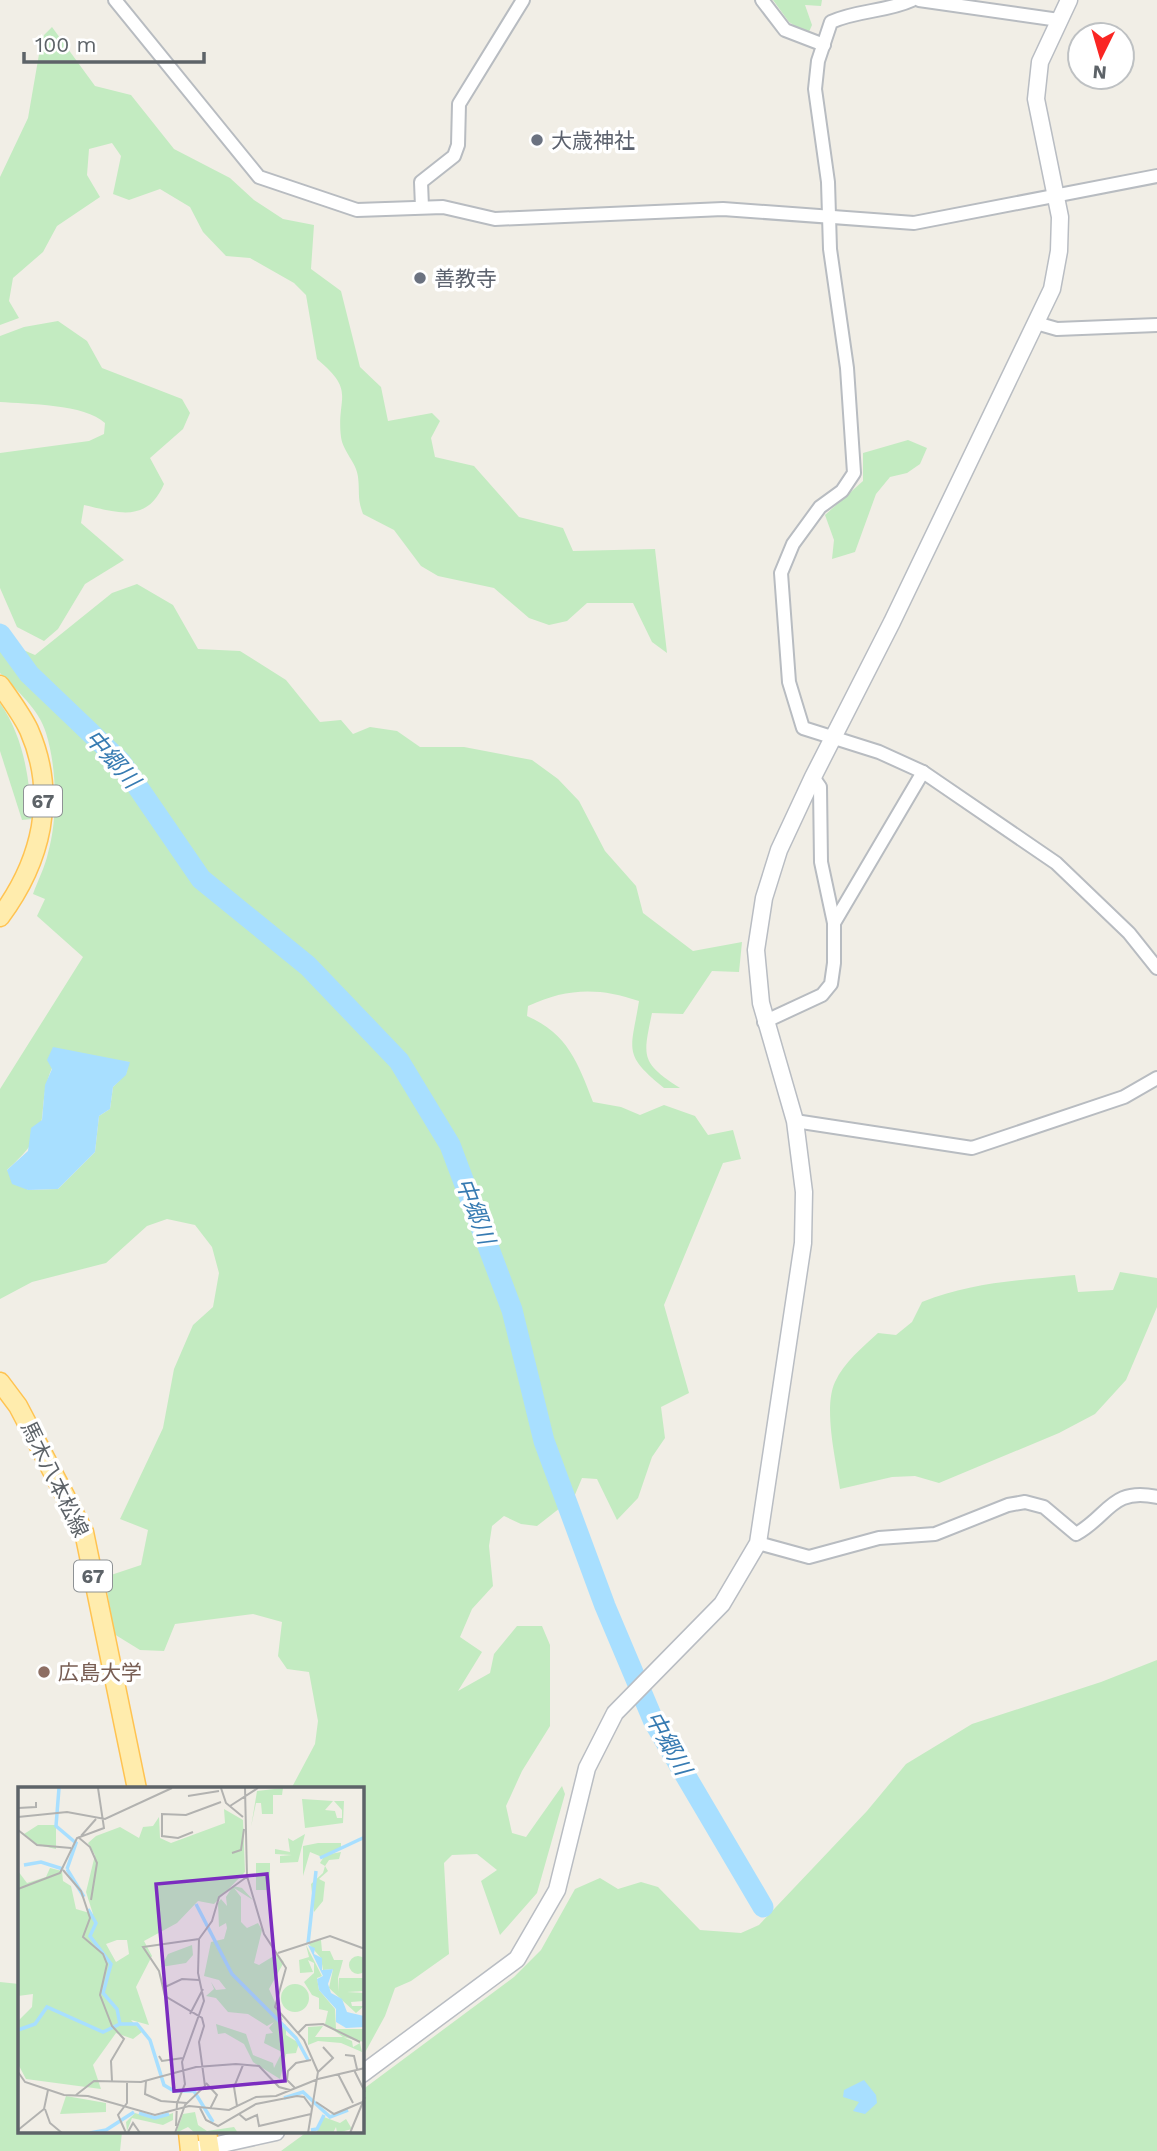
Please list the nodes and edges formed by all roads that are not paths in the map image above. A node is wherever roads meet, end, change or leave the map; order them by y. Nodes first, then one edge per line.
1 (115, 0) edge
2 (523, 0) edge
3 (762, 0) edge
4 (912, 0) edge
5 (919, 0) edge
6 (1069, 0) edge
7 (1060, 18) junction
8 (824, 45) junction
9 (1157, 176) edge
10 (1055, 196) junction
11 (422, 207) junction
12 (827, 217) junction
13 (1036, 323) junction
14 (1157, 325) edge
15 (0, 685) edge
16 (833, 736) junction
17 (923, 772) junction
18 (813, 777) junction
19 (0, 917) edge
20 (834, 923) junction
21 (1157, 968) edge
22 (764, 1022) junction
23 (1157, 1078) edge
24 (794, 1121) junction
25 (0, 1382) edge
26 (1157, 1497) edge
27 (758, 1543) junction
28 (137, 1787) edge
29 (364, 2073) edge
30 (265, 2134) edge
31 (209, 2144) edge
32 (190, 2151) edge

1 - 11 street
2 - 11 street
3 - 8 street
4 - 8 street
5 - 7 street
6 - 7 street
7 - 10 street
8 - 12 street
9 - 10 street
10 - 12 street
10 - 13 street
11 - 12 street
12 - 16 street
13 - 14 street
13 - 16 street
15 - 19 main road, 67
16 - 17 street
16 - 18 street
17 - 20 street
17 - 21 street
18 - 20 street
18 - 22 street
20 - 22 street
22 - 24 street
23 - 24 street
24 - 27 street
25 - 28 main road, 馬木八本松線 / 67
26 - 27 street
27 - 29 street
30 - 31 street
31 - 32 street

